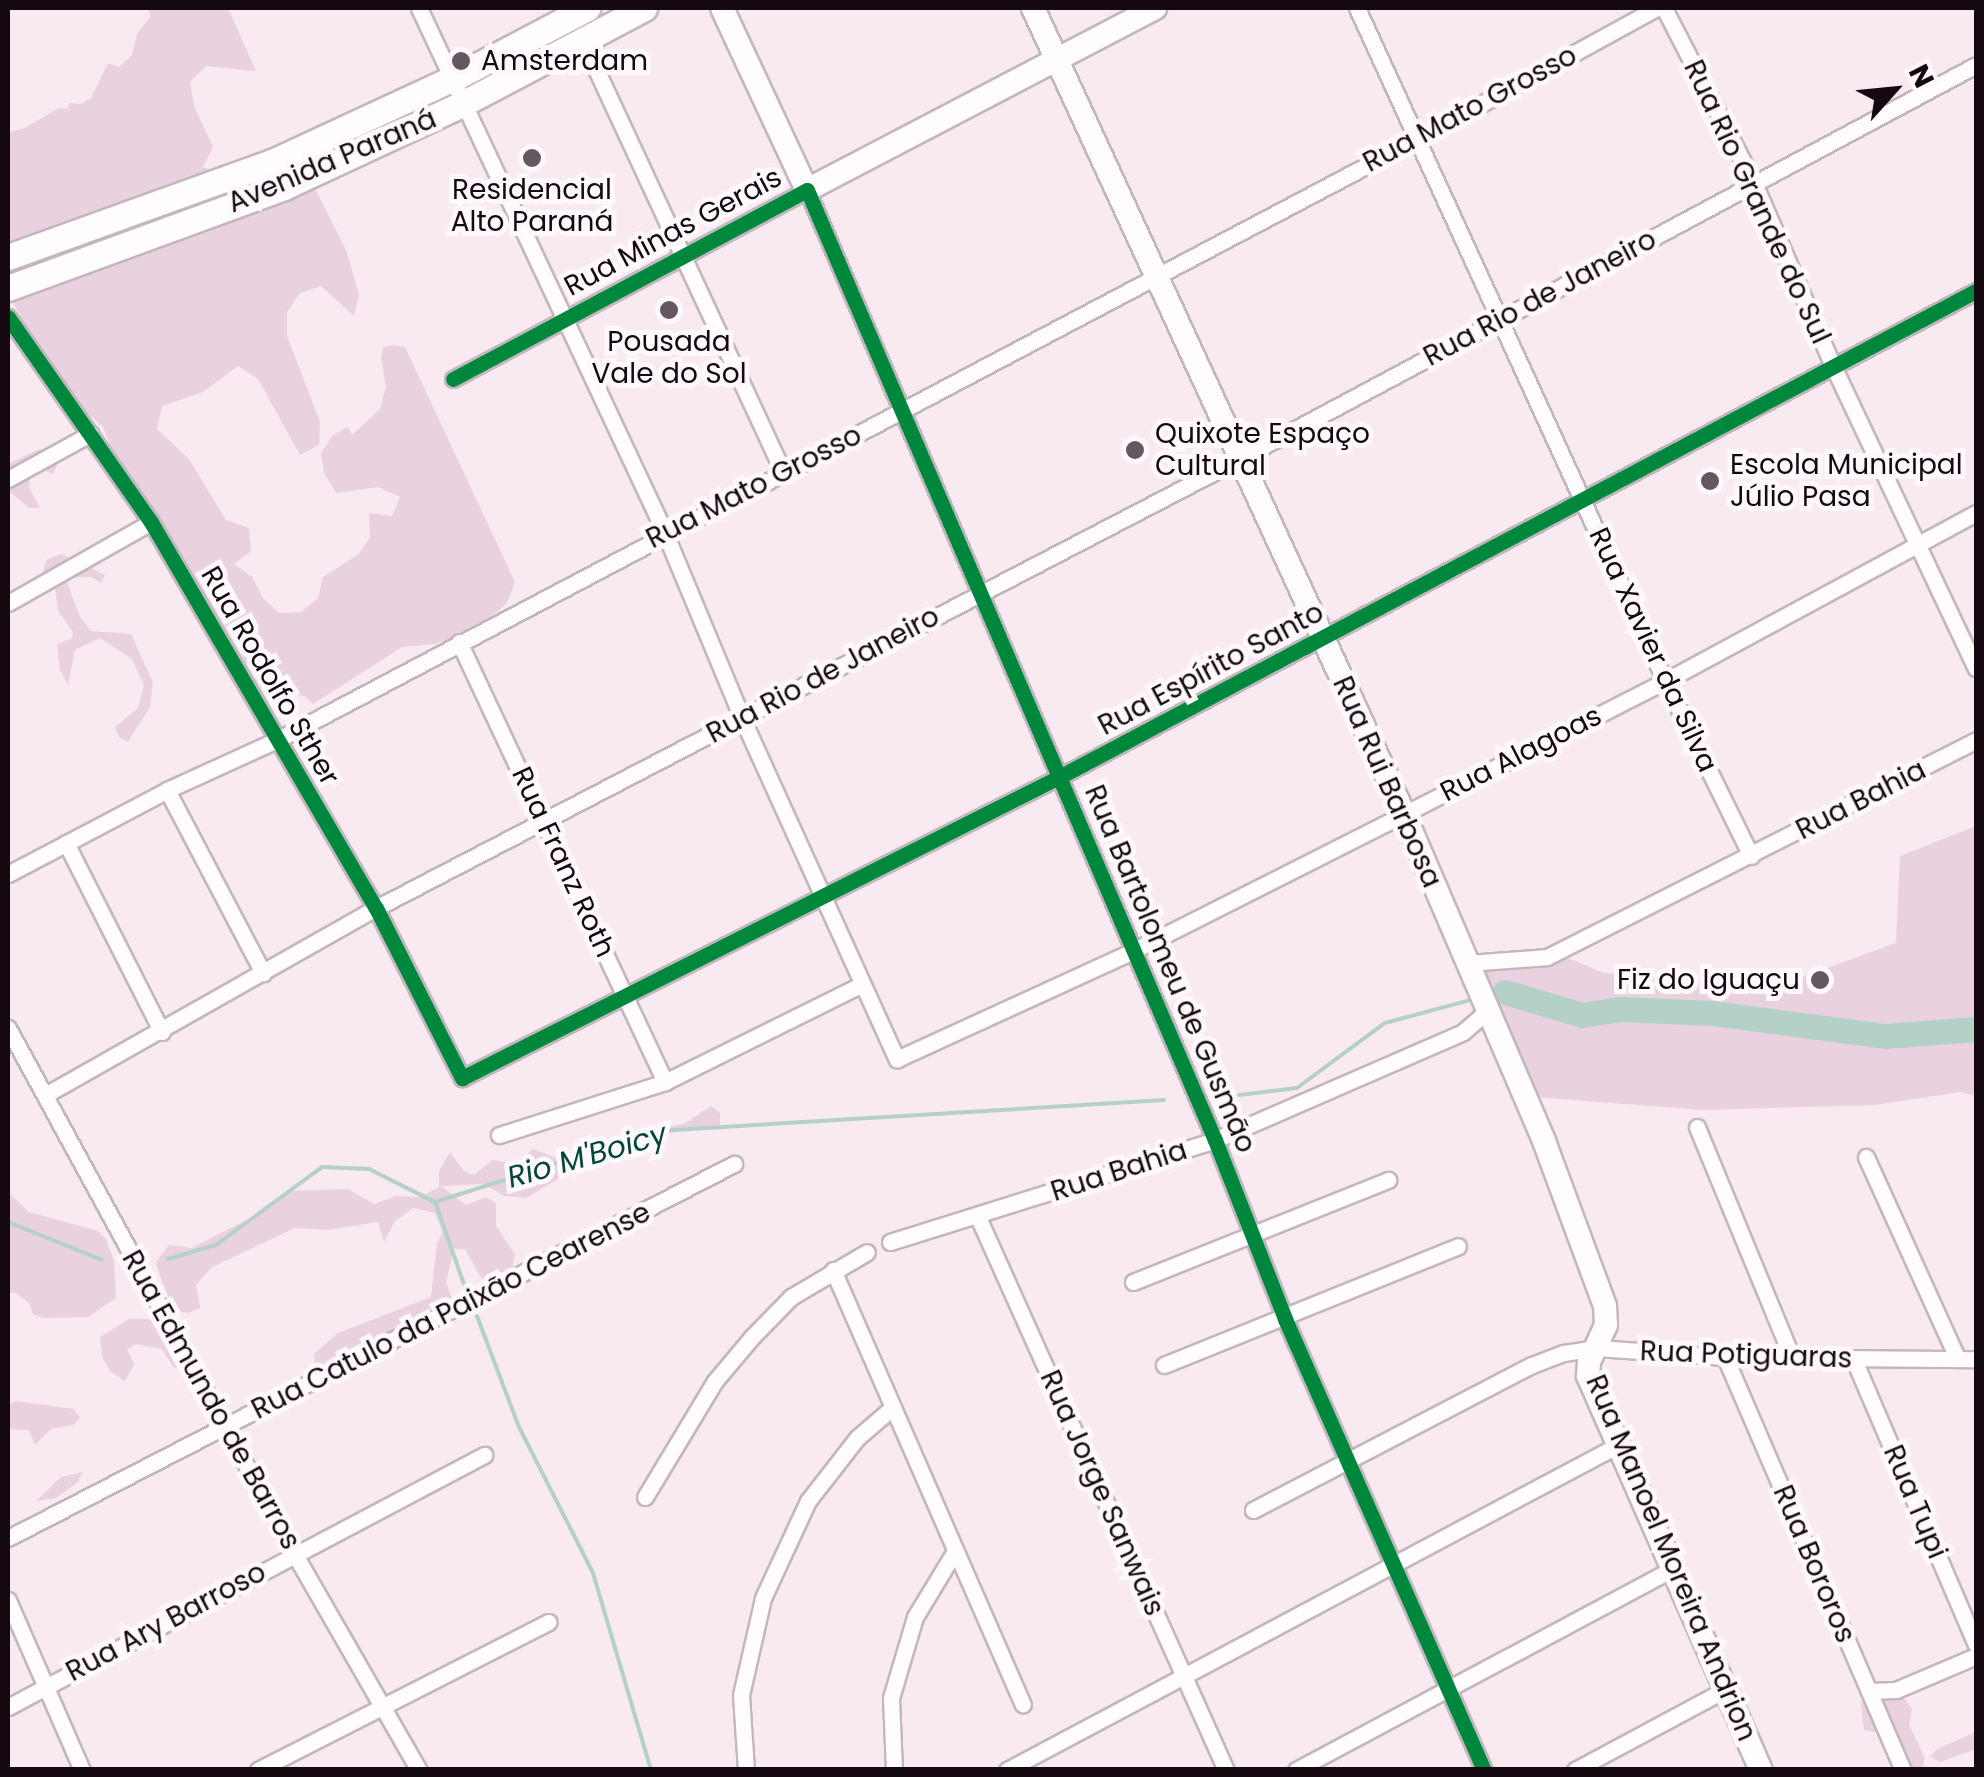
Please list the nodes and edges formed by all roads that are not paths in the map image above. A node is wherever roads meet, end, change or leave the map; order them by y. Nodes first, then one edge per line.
1 (419, 8) edge
2 (644, 8) edge
3 (722, 8) edge
4 (1033, 8) edge
5 (1155, 8) edge
6 (1357, 8) edge
7 (1656, 8) edge
8 (1664, 8) edge
9 (575, 10) edge
10 (584, 41) junction
11 (1057, 59) junction
12 (1976, 66) edge
13 (457, 92) junction
14 (1419, 138) junction
15 (1754, 184) junction
16 (808, 190) junction
17 (8, 257) edge
18 (682, 258) junction
19 (1156, 275) junction
20 (8, 288) edge
21 (1976, 291) edge
22 (8, 317) edge
23 (1499, 318) junction
24 (562, 319) junction
25 (1834, 368) junction
26 (453, 379) dead end
27 (899, 412) junction
28 (90, 434) junction
29 (1241, 458) junction
30 (784, 472) junction
31 (8, 479) edge
32 (1582, 500) junction
33 (1976, 513) edge
34 (150, 522) junction
35 (664, 533) junction
36 (1918, 544) junction
37 (977, 594) junction
38 (8, 603) edge
39 (1322, 639) junction
40 (459, 642) junction
41 (1976, 668) edge
42 (1665, 681) junction
43 (742, 718) junction
44 (279, 738) junction
45 (1976, 740) edge
46 (1061, 776) junction
47 (167, 790) junction
48 (1404, 814) junction
49 (545, 821) junction
50 (66, 843) junction
51 (1752, 856) junction
52 (8, 874) edge
53 (823, 896) junction
54 (376, 908) junction
55 (1134, 950) junction
56 (1468, 963) junction
57 (263, 973) junction
58 (862, 984) junction
59 (626, 998) junction
60 (1487, 1011) junction
61 (8, 1028) edge
62 (162, 1032) junction
63 (462, 1078) joint
64 (665, 1082) junction
65 (45, 1095) junction
66 (1697, 1127) dead end
67 (499, 1135) dead end
68 (1216, 1140) junction
69 (1866, 1157) dead end
70 (734, 1164) dead end
71 (1388, 1180) dead end
72 (978, 1217) junction
73 (1251, 1237) junction
74 (898, 1239) dead end
75 (1458, 1246) dead end
76 (867, 1252) dead end
77 (833, 1270) junction
78 (1133, 1282) dead end
79 (1285, 1319) junction
80 (1597, 1348) junction
81 (1792, 1357) junction
82 (1725, 1358) junction
83 (1957, 1358) junction
84 (1976, 1359) edge
85 (1854, 1360) junction
86 (1164, 1364) dead end
87 (892, 1408) junction
88 (226, 1429) junction
89 (1618, 1445) junction
90 (484, 1454) dead end
91 (1348, 1464) junction
92 (645, 1497) dead end
93 (1253, 1510) dead end
94 (8, 1538) edge
95 (955, 1551) junction
96 (294, 1554) junction
97 (1395, 1566) junction
98 (1674, 1568) junction
99 (8, 1600) edge
100 (548, 1622) dead end
101 (1976, 1644) edge
102 (1976, 1656) edge
103 (1184, 1676) junction
104 (45, 1687) junction
105 (1446, 1688) junction
106 (1728, 1688) junction
107 (1869, 1692) junction
108 (382, 1704) junction
109 (1023, 1704) dead end
110 (8, 1707) edge
111 (82, 1770) edge
112 (258, 1770) edge
113 (419, 1770) edge
114 (746, 1770) edge
115 (894, 1770) edge
116 (1008, 1770) edge
117 (1226, 1770) edge
118 (1296, 1770) edge
119 (1484, 1770) edge
120 (1575, 1770) edge
121 (1761, 1770) edge
122 (1903, 1770) edge

1 - 13 street
2 - 10 main road, Avenida Paraná
3 - 16 street, Rua Bartolomeu de Gusmão
4 - 11 street, Rua Rui Barbosa
5 - 11 street, Rua Minas Gerais
6 - 14 street, Rua Xavier da Silva
7 - 14 street, Rua Mato Grosso
8 - 15 street, Rua Rio Grande do Sul
9 - 13 main road, Avenida Paraná
10 - 13 main road, Avenida Paraná
10 - 18 street
11 - 16 street, Rua Minas Gerais
11 - 19 street, Rua Rui Barbosa
12 - 15 street, Rua Rio de Janeiro
13 - 17 main road, Avenida Paraná
13 - 20 main road, Avenida Paraná
13 - 24 street
14 - 19 street, Rua Mato Grosso
14 - 23 street, Rua Xavier da Silva
15 - 23 street, Rua Rio de Janeiro
15 - 25 street, Rua Rio Grande do Sul
16 - 18 street, Rua Minas Gerais
16 - 27 street, Rua Bartolomeu de Gusmão
18 - 24 street, Rua Minas Gerais
18 - 30 street
19 - 27 street, Rua Mato Grosso
19 - 29 street, Rua Rui Barbosa
21 - 25 street, Rua Espírito Santo
22 - 28 street, Rua Rodolfo Sther
23 - 29 street, Rua Rio de Janeiro
23 - 32 street, Rua Xavier da Silva
24 - 26 street, Rua Minas Gerais
24 - 35 street
25 - 32 street, Rua Espírito Santo
25 - 36 street, Rua Rio Grande do Sul
27 - 30 street, Rua Mato Grosso
27 - 37 street, Rua Bartolomeu de Gusmão
28 - 31 street
28 - 34 street, Rua Rodolfo Sther
29 - 37 street, Rua Rio de Janeiro
29 - 39 street, Rua Rui Barbosa
30 - 35 street, Rua Mato Grosso
32 - 39 street, Rua Espírito Santo
32 - 42 street, Rua Xavier da Silva
33 - 36 street, Rua Alagoas
34 - 38 street
34 - 44 street, Rua Rodolfo Sther
35 - 40 street, Rua Mato Grosso
35 - 43 street
36 - 41 street, Rua Rio Grande do Sul
36 - 42 street, Rua Alagoas
37 - 43 street, Rua Rio de Janeiro
37 - 46 street, Rua Bartolomeu de Gusmão
39 - 46 street, Rua Espírito Santo
39 - 48 street, Rua Rui Barbosa
40 - 44 street, Rua Mato Grosso
40 - 49 street, Rua Franz Roth
42 - 48 street, Rua Alagoas
42 - 51 street, Rua Xavier da Silva
43 - 49 street, Rua Rio de Janeiro
43 - 53 street
44 - 47 street, Rua Mato Grosso
44 - 54 street, Rua Rodolfo Sther
45 - 51 street, Rua Bahia
46 - 53 street, Rua Espírito Santo
46 - 55 street, Rua Bartolomeu de Gusmão
47 - 50 street, Rua Mato Grosso
47 - 57 street
48 - 55 street, Rua Alagoas
48 - 56 street, Rua Rui Barbosa
49 - 54 street, Rua Rio de Janeiro
49 - 59 street, Rua Franz Roth
50 - 52 street, Rua Mato Grosso
50 - 62 street
51 - 56 street, Rua Bahia
53 - 58 street
53 - 59 street, Rua Espírito Santo
54 - 57 street, Rua Rio de Janeiro
54 - 63 street, Rua Rodolfo Sther
55 - 58 street, Rua Alagoas
55 - 68 street, Rua Bartolomeu de Gusmão
56 - 60 street, Rua Rui Barbosa
57 - 62 street, Rua Rio de Janeiro
58 - 64 street
59 - 63 street, Rua Espírito Santo
59 - 64 street, Rua Franz Roth
60 - 68 street, Rua Bahia
60 - 80 street, Rua Rui Barbosa
61 - 65 street, Rua Edmundo de Barros
62 - 65 street, Rua Rio de Janeiro
64 - 67 street
65 - 88 street, Rua Edmundo de Barros
66 - 81 street
68 - 72 street, Rua Bahia
68 - 73 street, Rua Bartolomeu de Gusmão
69 - 83 street
70 - 88 street, Rua Catulo da Paixão Cearense
71 - 73 street
72 - 74 street, Rua Bahia
72 - 103 street, Rua Jorge Sanwais
73 - 78 street
73 - 79 street, Rua Bartolomeu de Gusmão
75 - 79 street
76 - 77 street
77 - 87 street
77 - 92 street
79 - 86 street
79 - 91 street, Rua Bartolomeu de Gusmão
80 - 82 street, Rua Potiguaras
80 - 89 street, Rua Manoel Moreira Andrion
80 - 91 street, Rua Potiguaras
81 - 82 street, Rua Potiguaras
81 - 85 street, Rua Potiguaras
82 - 107 street, Rua Bororos
83 - 84 street, Rua Potiguaras
83 - 85 street, Rua Potiguaras
85 - 101 street, Rua Tupi
87 - 95 street
87 - 114 street
88 - 94 street, Rua Catulo da Paixão Cearense
88 - 96 street, Rua Edmundo de Barros
89 - 97 street
89 - 98 street, Rua Manoel Moreira Andrion
90 - 96 street, Rua Ary Barroso
91 - 93 street, Rua Potiguaras
91 - 97 street, Rua Bartolomeu de Gusmão
95 - 109 street
95 - 115 street
96 - 104 street, Rua Ary Barroso
96 - 108 street, Rua Edmundo de Barros
97 - 103 street
97 - 105 street, Rua Bartolomeu de Gusmão
98 - 105 street
98 - 106 street, Rua Manoel Moreira Andrion
99 - 104 street
100 - 108 street
102 - 107 street
103 - 116 street
103 - 117 street, Rua Jorge Sanwais
104 - 110 street, Rua Ary Barroso
104 - 111 street
105 - 118 street
105 - 119 street, Rua Bartolomeu de Gusmão
106 - 120 street
106 - 121 street, Rua Manoel Moreira Andrion
107 - 122 street, Rua Bororos
108 - 112 street
108 - 113 street, Rua Edmundo de Barros

